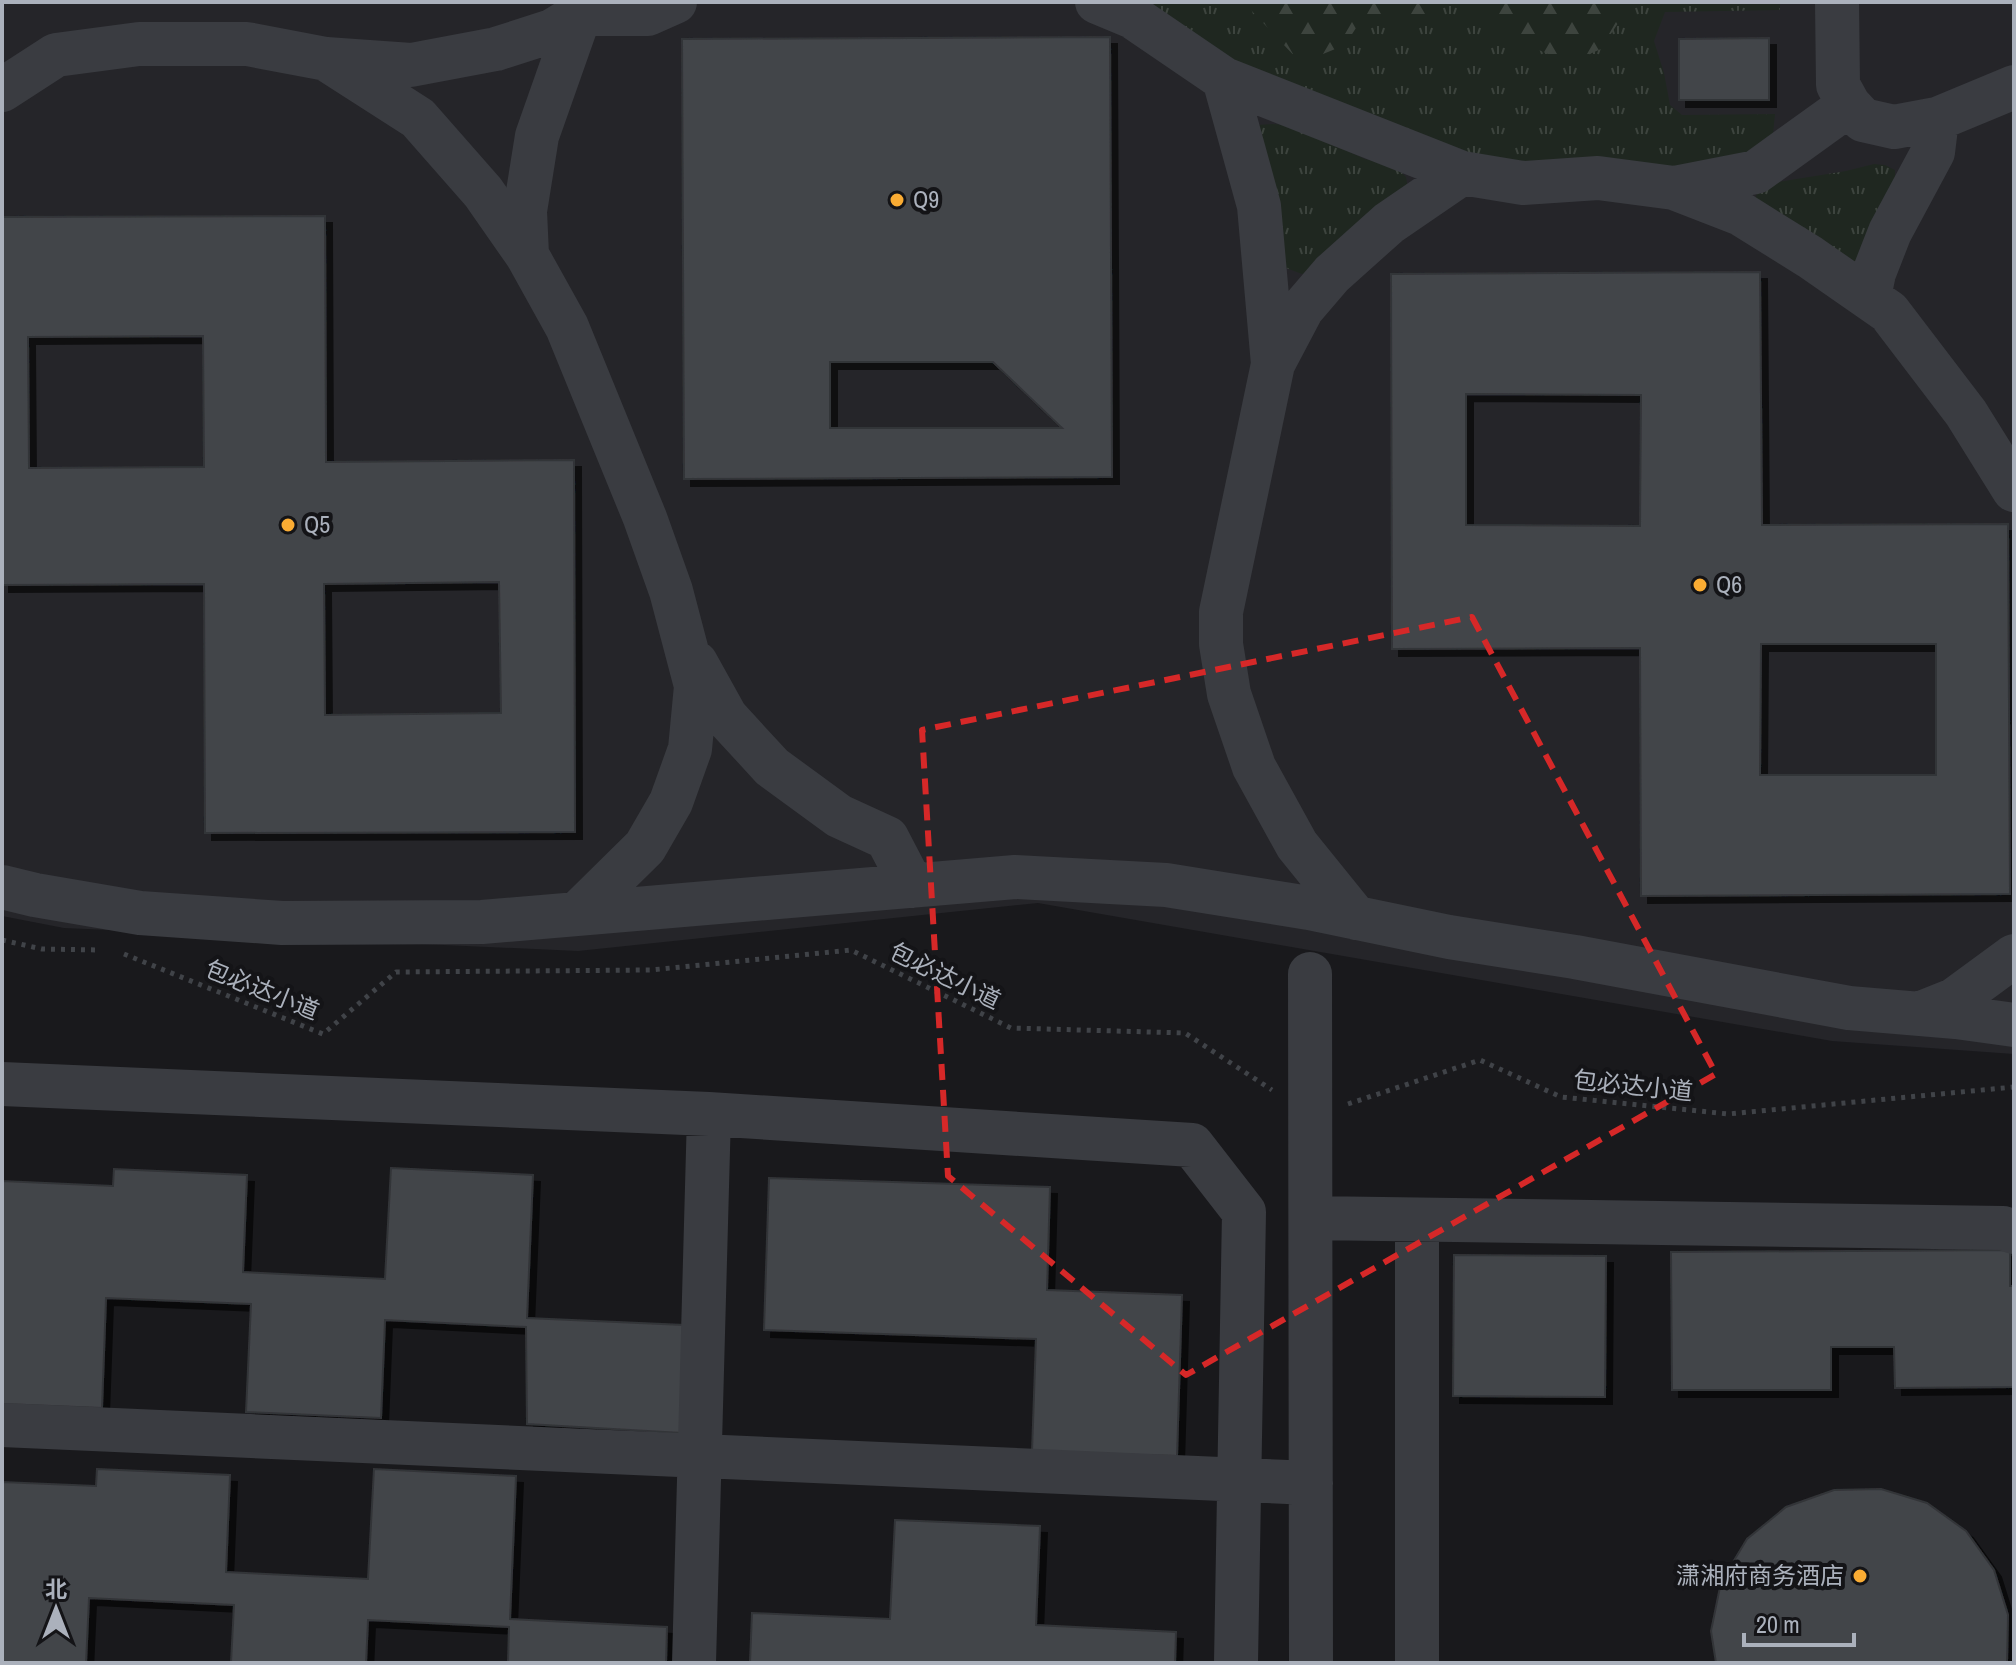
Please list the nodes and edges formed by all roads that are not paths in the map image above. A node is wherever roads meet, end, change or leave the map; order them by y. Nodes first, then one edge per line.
1 (675, 2) edge
2 (1097, 2) edge
3 (1837, 2) edge
4 (579, 8) edge
5 (326, 59) junction
6 (1224, 79) junction
7 (2014, 87) edge
8 (2, 90) edge
9 (1849, 105) junction
10 (1937, 119) junction
11 (1462, 173) junction
12 (1674, 188) junction
13 (527, 255) junction
14 (1869, 297) junction
15 (1273, 364) junction
16 (2014, 490) edge
17 (685, 643) junction
18 (3, 882) edge
19 (912, 886) junction
20 (577, 914) junction
21 (1356, 918) junction
22 (2014, 956) edge
23 (1310, 974) dead end
24 (1919, 1014) junction
25 (2014, 1025) edge
26 (2, 1084) edge
27 (709, 1114) junction
28 (1311, 1218) junction
29 (1417, 1220) junction
30 (2014, 1232) edge
31 (2, 1425) edge
32 (700, 1456) junction
33 (1311, 1483) junction
34 (694, 1663) edge
35 (1236, 1663) edge
36 (1311, 1663) edge
37 (1417, 1663) edge

1 - 4 street
2 - 6 street
3 - 9 street
4 - 5 street
4 - 13 street
5 - 8 street
5 - 13 street
6 - 11 street
6 - 15 street
7 - 10 street
9 - 10 street
9 - 12 street
10 - 14 street
11 - 12 street
11 - 15 street
12 - 14 street
13 - 17 street
14 - 16 street
15 - 21 street
17 - 19 street
17 - 20 street
18 - 20 street
19 - 20 street
19 - 21 street
21 - 24 street
22 - 24 street
23 - 28 street
24 - 25 street
26 - 27 street
27 - 32 street
27 - 35 street
28 - 29 street
28 - 33 street
29 - 30 street
29 - 37 street
31 - 32 street
32 - 33 street
32 - 34 street
33 - 36 street

